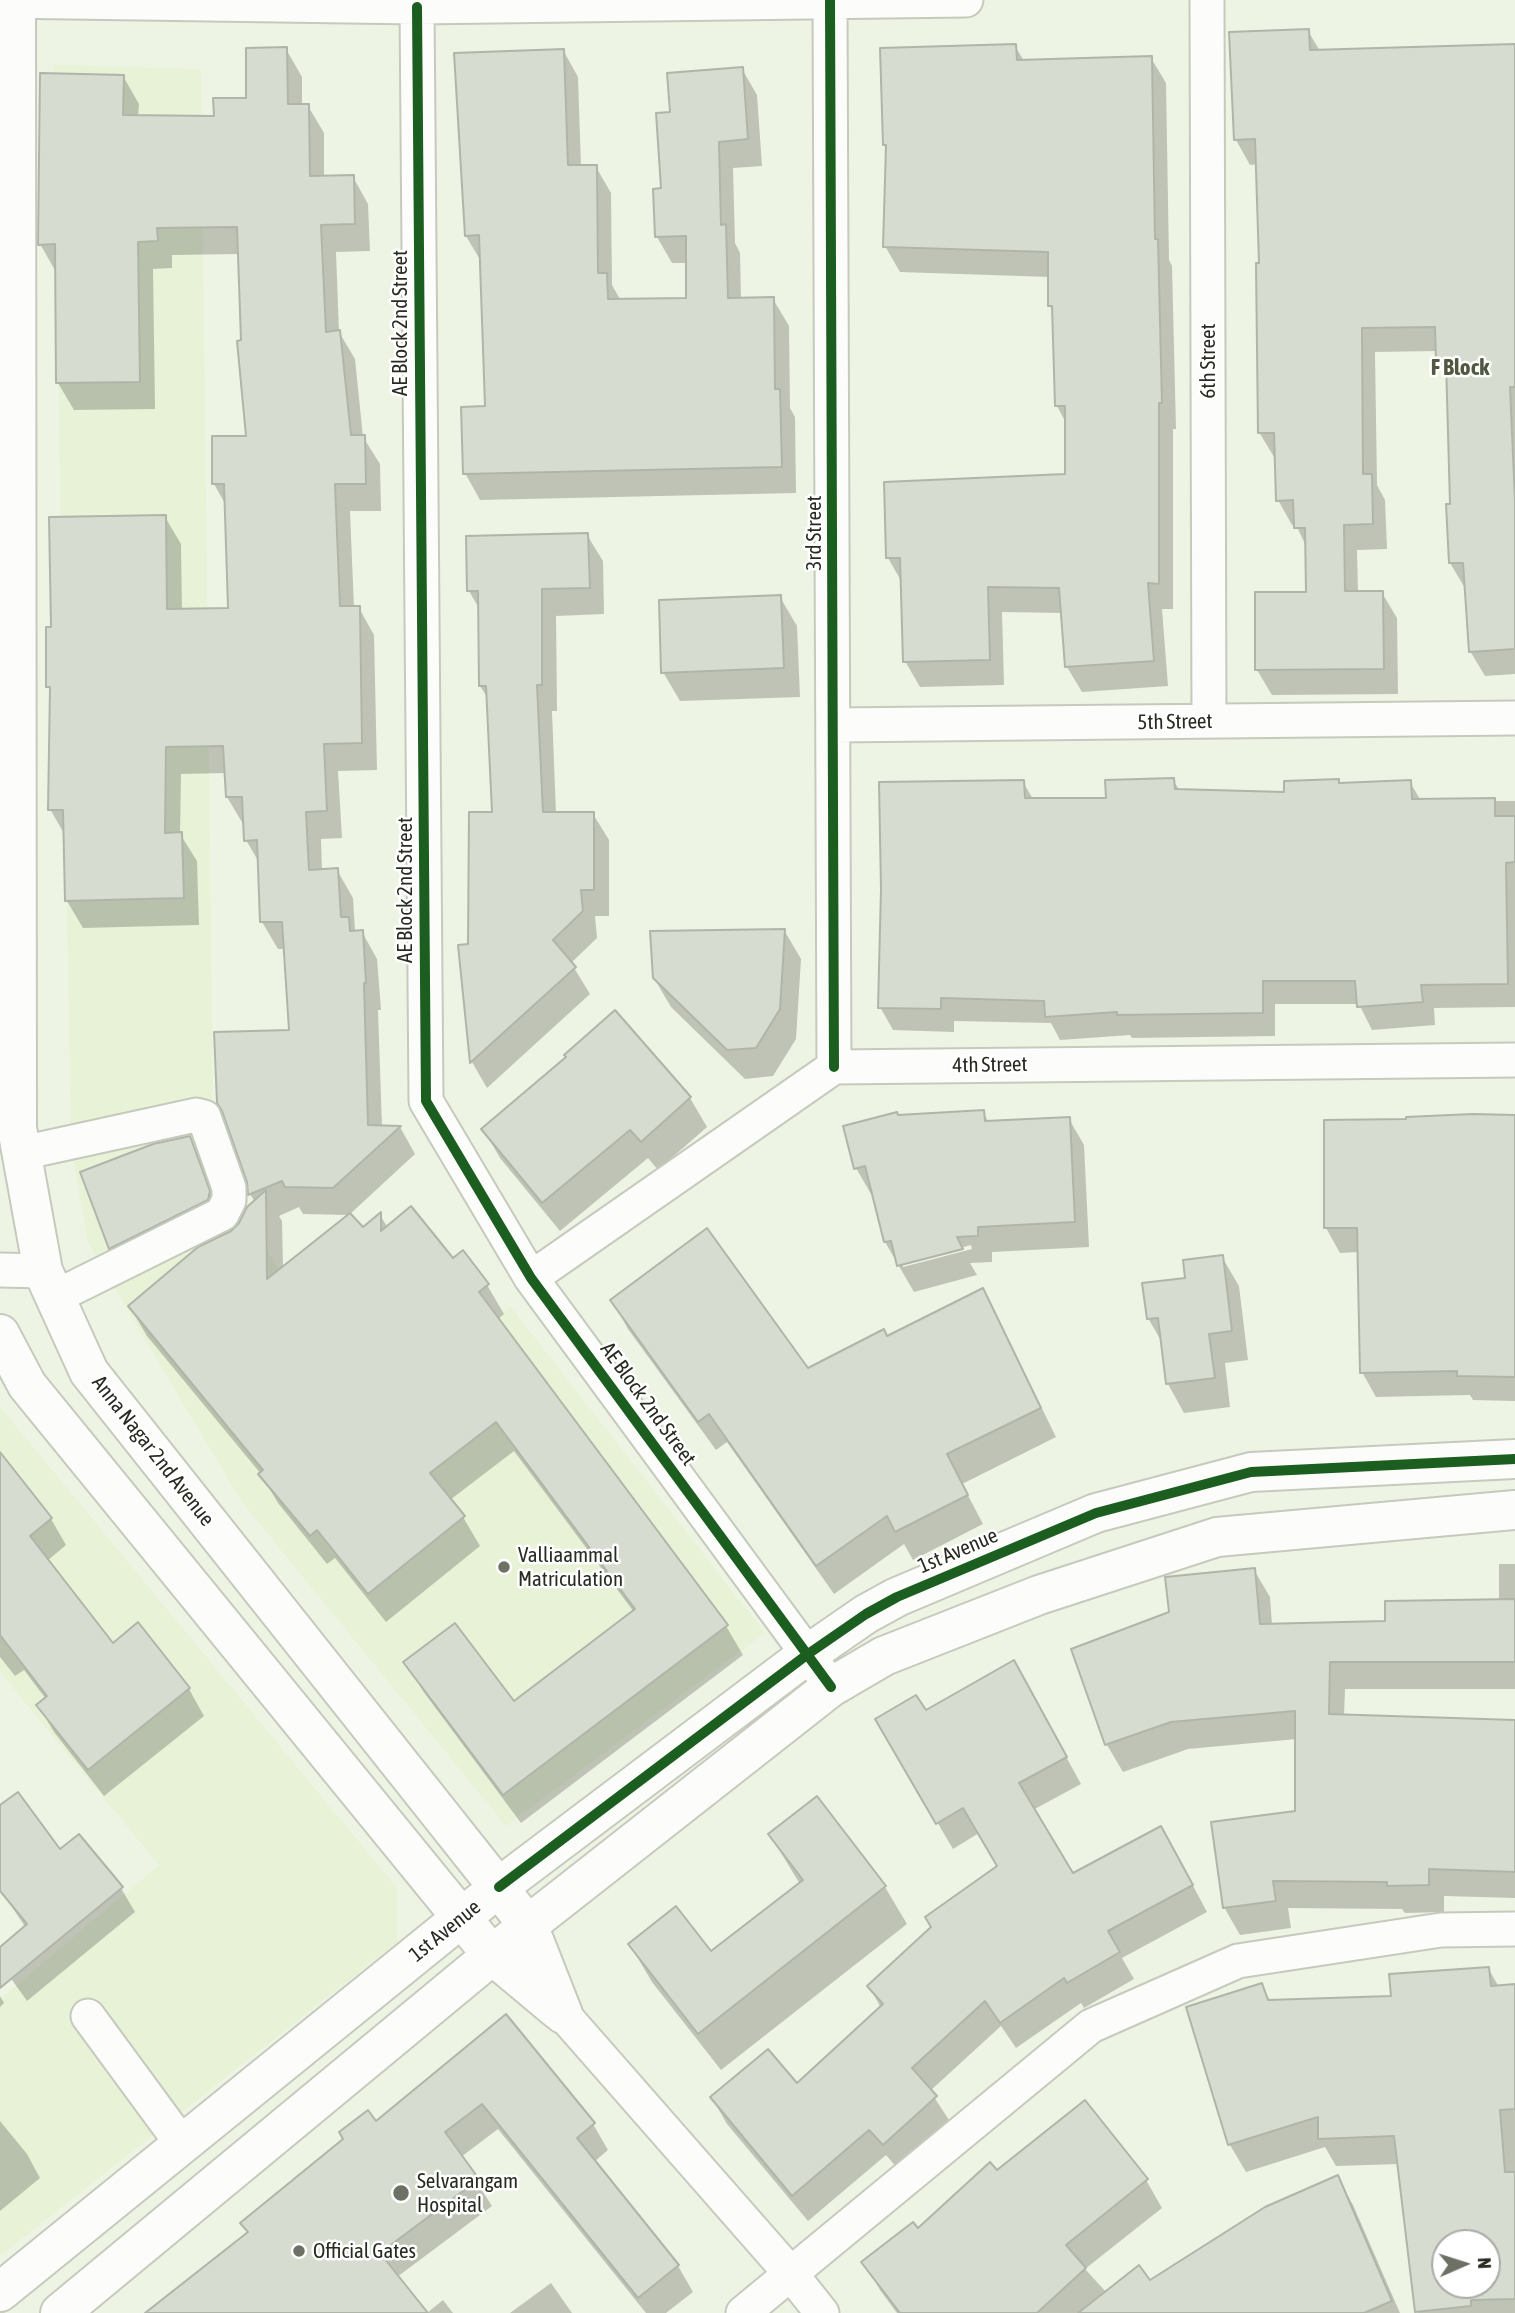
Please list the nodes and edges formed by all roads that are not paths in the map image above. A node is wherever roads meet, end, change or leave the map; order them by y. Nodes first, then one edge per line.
1 (16, 0) edge
2 (966, 0) edge
3 (1207, 0) edge
4 (0, 1) edge
5 (830, 1) edge
6 (417, 7) junction
7 (1515, 718) edge
8 (1209, 722) junction
9 (834, 726) junction
10 (1515, 1060) edge
11 (834, 1067) junction
12 (22, 1153) junction
13 (0, 1270) edge
14 (531, 1278) junction
15 (49, 1284) junction
16 (0, 1334) edge
17 (1515, 1459) edge
18 (1515, 1510) edge
19 (808, 1654) junction
20 (831, 1687) junction
21 (499, 1887) junction
22 (461, 1917) junction
23 (528, 1925) junction
24 (1515, 1929) edge
25 (492, 1955) junction
26 (564, 2014) junction
27 (88, 2016) dead end
28 (182, 2144) junction
29 (791, 2274) junction
30 (0, 2292) edge
31 (60, 2313) edge
32 (743, 2313) edge
33 (822, 2313) edge

1 - 4 street
1 - 6 street
1 - 12 main road, Anna Nagar 2nd Avenue
2 - 5 street
3 - 8 street, 6th Street
5 - 6 street
5 - 9 street, 3rd Street
6 - 14 street, AE Block 2nd Street
7 - 8 street, 5th Street
8 - 9 street, 5th Street
9 - 11 street, 3rd Street
10 - 11 street, 4th Street
11 - 14 street
12 - 15 main road, Anna Nagar 2nd Avenue
12 - 15 street
13 - 15 street
14 - 19 street, AE Block 2nd Street
15 - 21 main road, Anna Nagar 2nd Avenue
16 - 22 main road
17 - 19 main road, 1st Avenue
18 - 20 main road
19 - 20 street, AE Block 2nd Street
19 - 21 main road, 1st Avenue
20 - 23 main road
21 - 22 main road, 1st Avenue
21 - 23 main road, Anna Nagar 2nd Avenue
22 - 25 main road
22 - 28 main road, 1st Avenue
23 - 25 main road
23 - 26 main road, Anna Nagar 2nd Avenue
24 - 29 street
25 - 26 main road
25 - 31 main road
26 - 29 street
27 - 28 street
28 - 30 main road, 1st Avenue
29 - 32 street
29 - 33 street

